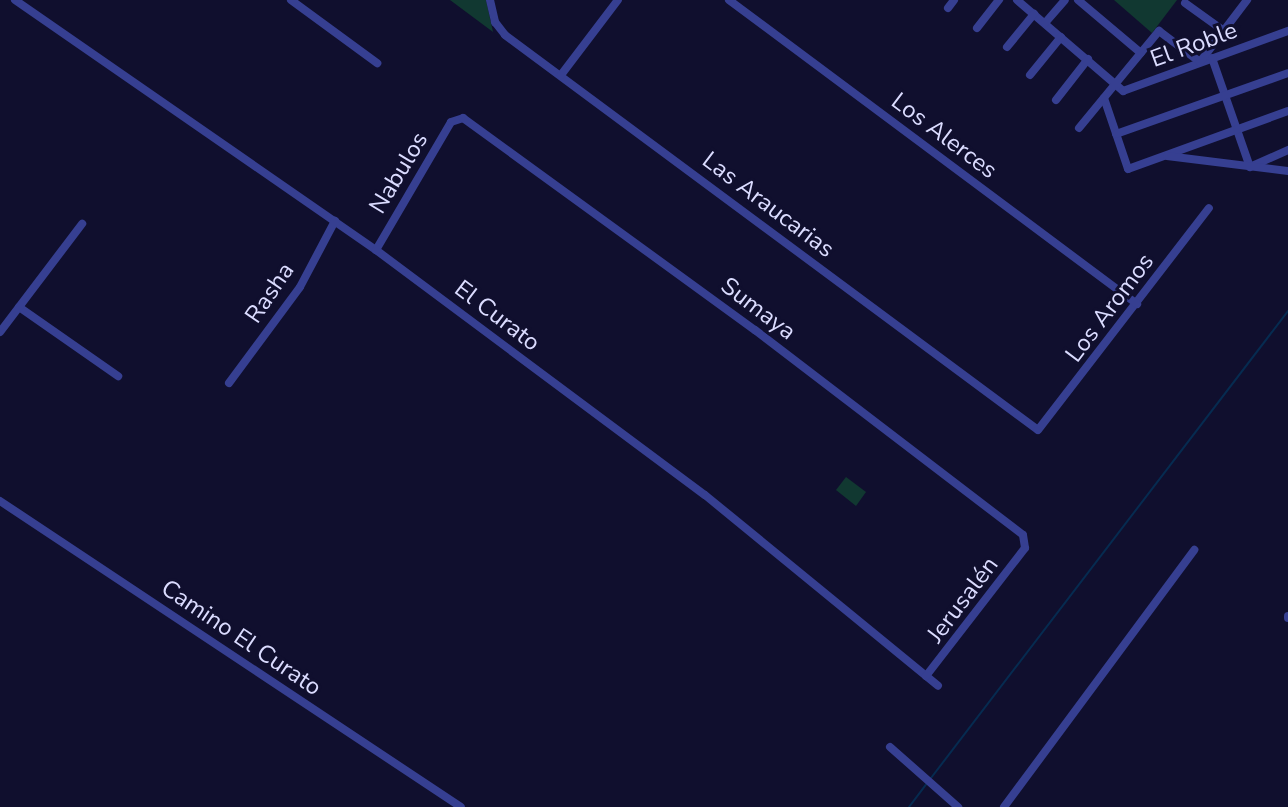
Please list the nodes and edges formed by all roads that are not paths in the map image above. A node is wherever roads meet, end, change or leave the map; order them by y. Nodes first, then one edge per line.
1 (15, 0) edge
2 (292, 0) edge
3 (490, 0) edge
4 (618, 0) edge
5 (729, 0) edge
6 (999, 0) edge
7 (1017, 0) edge
8 (1065, 0) edge
9 (1078, 0) edge
10 (1244, 1) edge
11 (1185, 3) dead end
12 (1034, 14) junction
13 (1045, 23) junction
14 (977, 29) dead end
15 (1223, 31) junction
16 (1288, 31) edge
17 (1061, 37) junction
18 (1007, 47) dead end
19 (1140, 53) junction
20 (1212, 58) junction
21 (1088, 59) junction
22 (1200, 62) junction
23 (377, 63) dead end
24 (1288, 73) edge
25 (561, 75) junction
26 (1030, 75) dead end
27 (1117, 83) junction
28 (1225, 95) junction
29 (1104, 98) junction
30 (1056, 100) dead end
31 (1288, 111) edge
32 (457, 118) joint
33 (1079, 128) dead end
34 (1238, 129) junction
35 (1116, 134) junction
36 (1288, 150) edge
37 (1164, 156) junction
38 (1250, 167) junction
39 (1288, 171) edge
40 (1209, 208) dead end
41 (335, 221) junction
42 (82, 224) dead end
43 (376, 250) junction
44 (1137, 304) junction
45 (19, 307) junction
46 (0, 332) edge
47 (118, 376) dead end
48 (229, 383) dead end
49 (1040, 430) joint
50 (0, 501) edge
51 (1027, 543) joint
52 (1194, 550) dead end
53 (926, 676) junction
54 (938, 686) dead end
55 (890, 747) dead end
56 (461, 807) edge
57 (958, 807) edge
58 (1004, 807) edge

1 - 41 street, El Curato
2 - 23 street
3 - 25 street, Las Araucarias
4 - 25 street
5 - 44 street, Los Alerces
6 - 14 street
7 - 12 street
8 - 13 street
9 - 19 street
10 - 15 street
11 - 15 street
12 - 13 street
12 - 18 street
13 - 17 street
15 - 22 street
16 - 20 street, El Roble
17 - 21 street
17 - 26 street
19 - 22 street
19 - 27 street
20 - 22 street, El Roble
20 - 28 street
21 - 27 street
21 - 30 street
22 - 27 street, El Roble
24 - 28 street
25 - 49 street, Las Araucarias
27 - 29 street
28 - 34 street
28 - 35 street
29 - 33 street
29 - 35 street
31 - 34 street
32 - 43 street, Nabulos
32 - 51 street, Sumaya
34 - 37 street
34 - 38 street
35 - 37 street
36 - 38 street
37 - 38 street
38 - 39 street
40 - 44 street, Los Aromos
41 - 43 street, El Curato
41 - 48 street, Rasha
42 - 45 street
43 - 53 street, El Curato
44 - 49 street, Los Aromos
45 - 46 street
45 - 47 street
50 - 56 street, Camino El Curato
51 - 53 street, Jerusalén
52 - 58 street
53 - 54 street, El Curato
55 - 57 street

